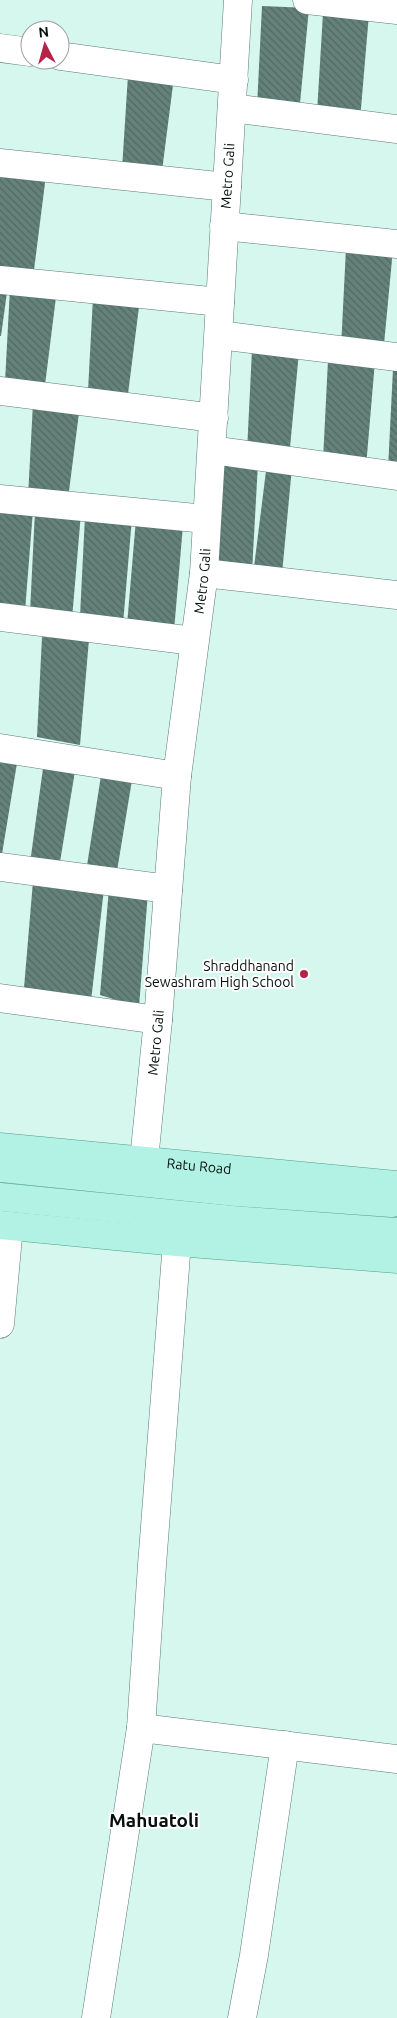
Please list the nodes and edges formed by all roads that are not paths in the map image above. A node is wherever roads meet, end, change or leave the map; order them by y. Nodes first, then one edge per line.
1 (238, 0) edge
2 (307, 0) edge
3 (397, 10) edge
4 (0, 48) edge
5 (20, 51) edge
6 (70, 57) edge
7 (234, 80) junction
8 (232, 108) junction
9 (397, 129) edge
10 (0, 163) edge
11 (227, 187) junction
12 (224, 226) junction
13 (397, 244) edge
14 (0, 280) edge
15 (220, 302) junction
16 (219, 335) junction
17 (397, 357) edge
18 (0, 391) edge
19 (214, 418) junction
20 (212, 450) junction
21 (397, 476) edge
22 (0, 500) edge
23 (206, 519) junction
24 (204, 573) junction
25 (397, 595) edge
26 (0, 616) edge
27 (194, 641) junction
28 (0, 748) edge
29 (177, 776) junction
30 (0, 867) edge
31 (168, 890) junction
32 (0, 998) edge
33 (158, 1020) junction
34 (0, 1147) edge
35 (144, 1160) junction
36 (0, 1168) edge
37 (397, 1185) edge
38 (0, 1197) edge
39 (397, 1204) edge
40 (5, 1225) edge
41 (397, 1232) edge
42 (177, 1242) junction
43 (397, 1259) edge
44 (0, 1324) edge
45 (141, 1728) junction
46 (285, 1746) junction
47 (397, 1759) edge
48 (96, 2018) edge
49 (242, 2018) edge

1 - 7 street, Metro Gali
2 - 3 street
4 - 5 street
6 - 7 street
7 - 8 street, Metro Gali
8 - 9 street
8 - 11 street, Metro Gali
10 - 11 street
11 - 12 street, Metro Gali
12 - 13 street
12 - 15 street, Metro Gali
14 - 15 street
15 - 16 street, Metro Gali
16 - 17 street
16 - 19 street, Metro Gali
18 - 19 street
19 - 20 street, Metro Gali
20 - 21 street
20 - 23 street, Metro Gali
22 - 23 street
23 - 24 street, Metro Gali
24 - 25 street
24 - 27 street, Metro Gali
26 - 27 street
27 - 29 street, Metro Gali
28 - 29 street
29 - 31 street, Metro Gali
30 - 31 street
31 - 33 street, Metro Gali
32 - 33 street
33 - 35 street, Metro Gali
34 - 35 main road, Ratu Road
35 - 37 main road, Ratu Road
36 - 39 main road
38 - 41 main road
40 - 42 main road
40 - 44 street
42 - 43 main road
42 - 45 street
45 - 46 street
45 - 48 street
46 - 47 street
46 - 49 street

